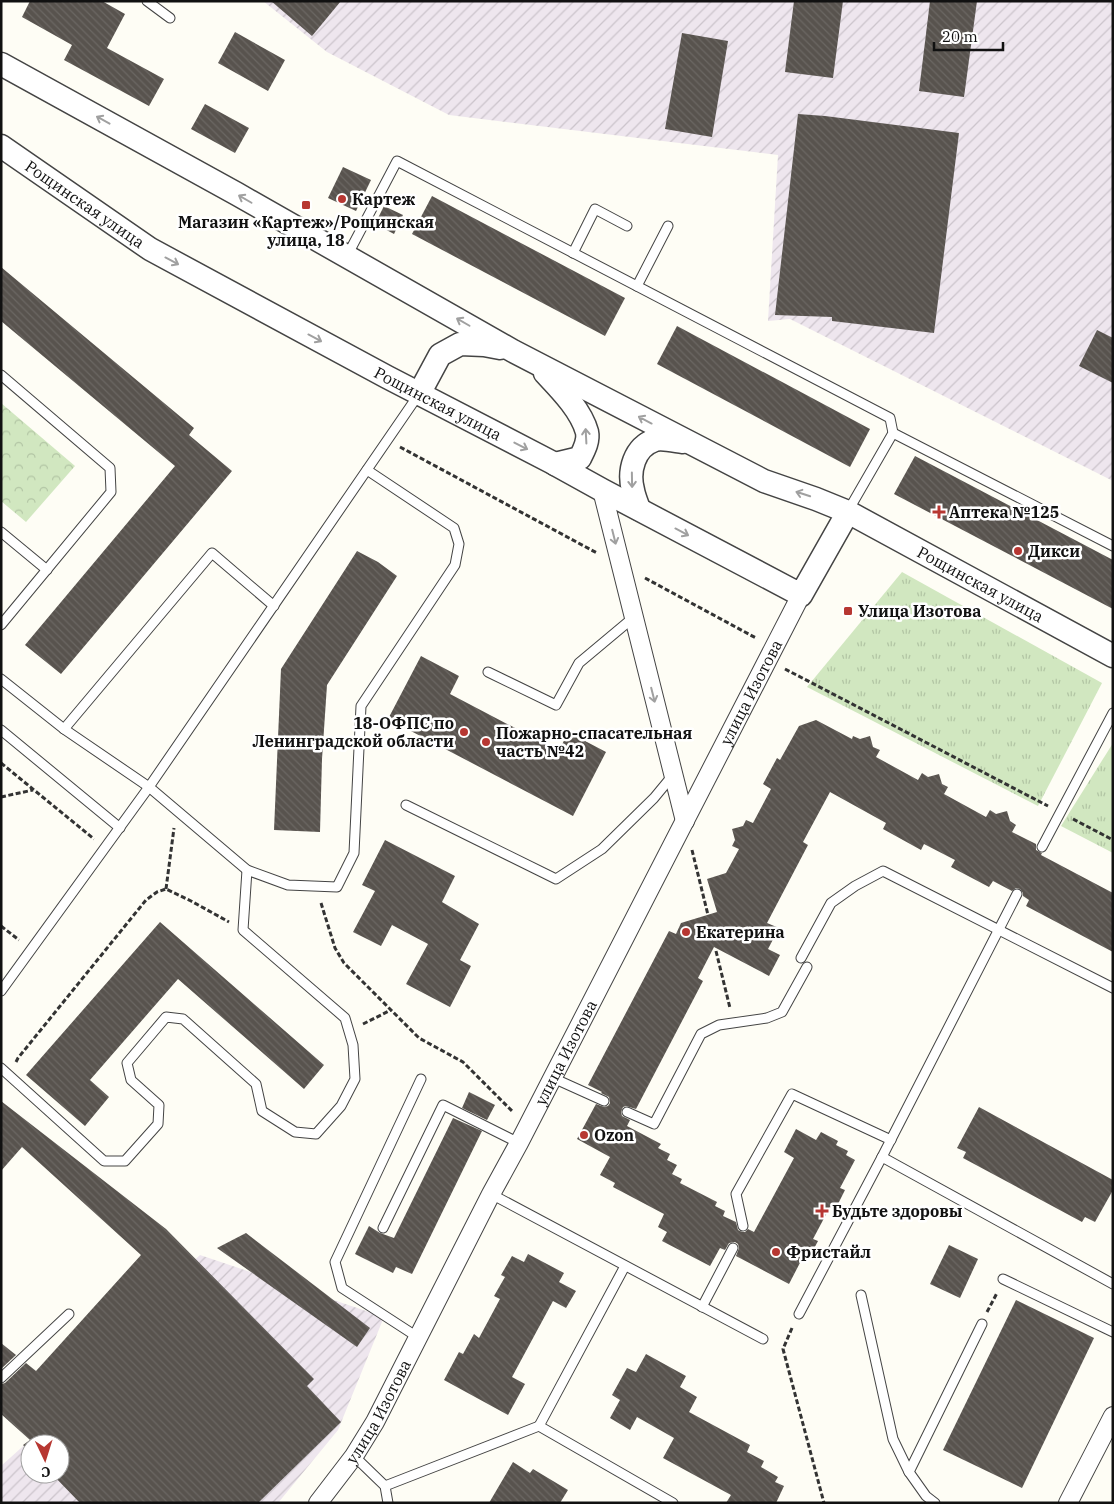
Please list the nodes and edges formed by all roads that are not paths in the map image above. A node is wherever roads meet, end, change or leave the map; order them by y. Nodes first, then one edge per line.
1 (147, 1) edge
2 (170, 18) dead end
3 (1, 64) edge
4 (1, 146) edge
5 (627, 226) dead end
6 (668, 226) dead end
7 (572, 252) junction
8 (347, 256) junction
9 (637, 286) junction
10 (513, 351) junction
11 (536, 363) junction
12 (1, 375) edge
13 (419, 394) junction
14 (893, 433) junction
15 (689, 442) junction
16 (555, 464) junction
17 (367, 470) junction
18 (602, 490) junction
19 (639, 509) junction
20 (848, 512) junction
21 (1, 532) edge
22 (1113, 546) edge
23 (47, 570) junction
24 (801, 595) junction
25 (274, 606) junction
26 (634, 617) junction
27 (1, 625) edge
28 (1113, 656) edge
29 (488, 672) dead end
30 (1, 679) edge
31 (1113, 713) edge
32 (64, 729) junction
33 (1, 730) edge
34 (673, 775) junction
35 (149, 787) junction
36 (406, 805) dead end
37 (685, 821) junction
38 (120, 828) junction
39 (1042, 847) dead end
40 (247, 870) junction
41 (1017, 894) dead end
42 (998, 930) junction
43 (801, 958) dead end
44 (807, 966) dead end
45 (1113, 988) edge
46 (1, 991) edge
47 (1, 1068) edge
48 (553, 1078) junction
49 (421, 1079) dead end
50 (604, 1101) dead end
51 (627, 1112) dead end
52 (891, 1140) junction
53 (519, 1143) junction
54 (882, 1157) junction
55 (491, 1194) junction
56 (743, 1226) dead end
57 (383, 1228) dead end
58 (732, 1248) dead end
59 (625, 1266) junction
60 (1003, 1279) road end
61 (1113, 1284) edge
62 (862, 1296) dead end
63 (702, 1307) junction
64 (69, 1314) dead end
65 (799, 1314) road end
66 (982, 1324) road end
67 (1113, 1332) edge
68 (419, 1338) junction
69 (763, 1339) dead end
70 (1, 1378) edge
71 (1113, 1416) edge
72 (540, 1426) junction
73 (354, 1456) junction
74 (909, 1472) junction
75 (385, 1486) junction
76 (661, 1500) edge
77 (318, 1503) edge
78 (388, 1503) edge
79 (673, 1503) edge
80 (934, 1503) edge
81 (1068, 1503) edge

1 - 2 lane
8 -> 3 street, Рощинская улица
4 -> 13 street, Рощинская улица
5 - 7 lane
6 - 9 lane
7 - 8 lane
7 - 9 lane
10 -> 8 street, Рощинская улица
9 - 14 lane
10 - 11 street, Рощинская улица
10 - 13 street
15 -> 11 street, Рощинская улица
16 -> 11 street
12 - 23 lane
13 -> 16 street, Рощинская улица
13 - 17 lane
14 - 20 lane
14 - 22 lane
15 -> 19 street
20 -> 15 street, Рощинская улица
16 - 18 street, Рощинская улица
17 - 25 lane
17 - 40 lane
18 - 19 street, Рощинская улица
18 -> 26 street
19 -> 24 street, Рощинская улица
20 - 24 street
20 - 28 street, Рощинская улица
21 - 23 lane
23 - 27 lane
24 - 37 street, улица Изотова
25 - 32 lane
25 - 35 lane
26 - 29 lane
26 -> 34 street
30 - 32 lane
31 - 39 lane
32 - 35 lane
33 - 38 lane
34 - 36 lane
34 - 37 street
35 - 38 lane
35 - 40 lane
37 - 48 street, улица Изотова
38 - 46 lane
40 - 47 lane
41 - 42 lane
42 - 43 lane
42 - 45 lane
42 - 52 lane
44 - 51 lane
48 - 50 lane
48 - 53 street, улица Изотова
49 - 68 lane
52 - 54 lane
52 - 56 lane
53 - 55 street, улица Изотова
53 - 57 lane
54 - 61 lane
54 - 65 lane
55 - 59 lane
55 - 68 street, улица Изотова
58 - 63 lane
59 - 63 lane
59 - 72 lane
60 - 67 lane
62 - 74 lane
63 - 69 lane
64 - 70 lane
66 - 74 lane
68 - 73 street, улица Изотова
71 - 81 street
72 - 75 lane
72 - 76 lane
73 - 75 lane
73 - 77 street, улица Изотова
74 - 80 lane
75 - 78 lane
76 - 79 lane

